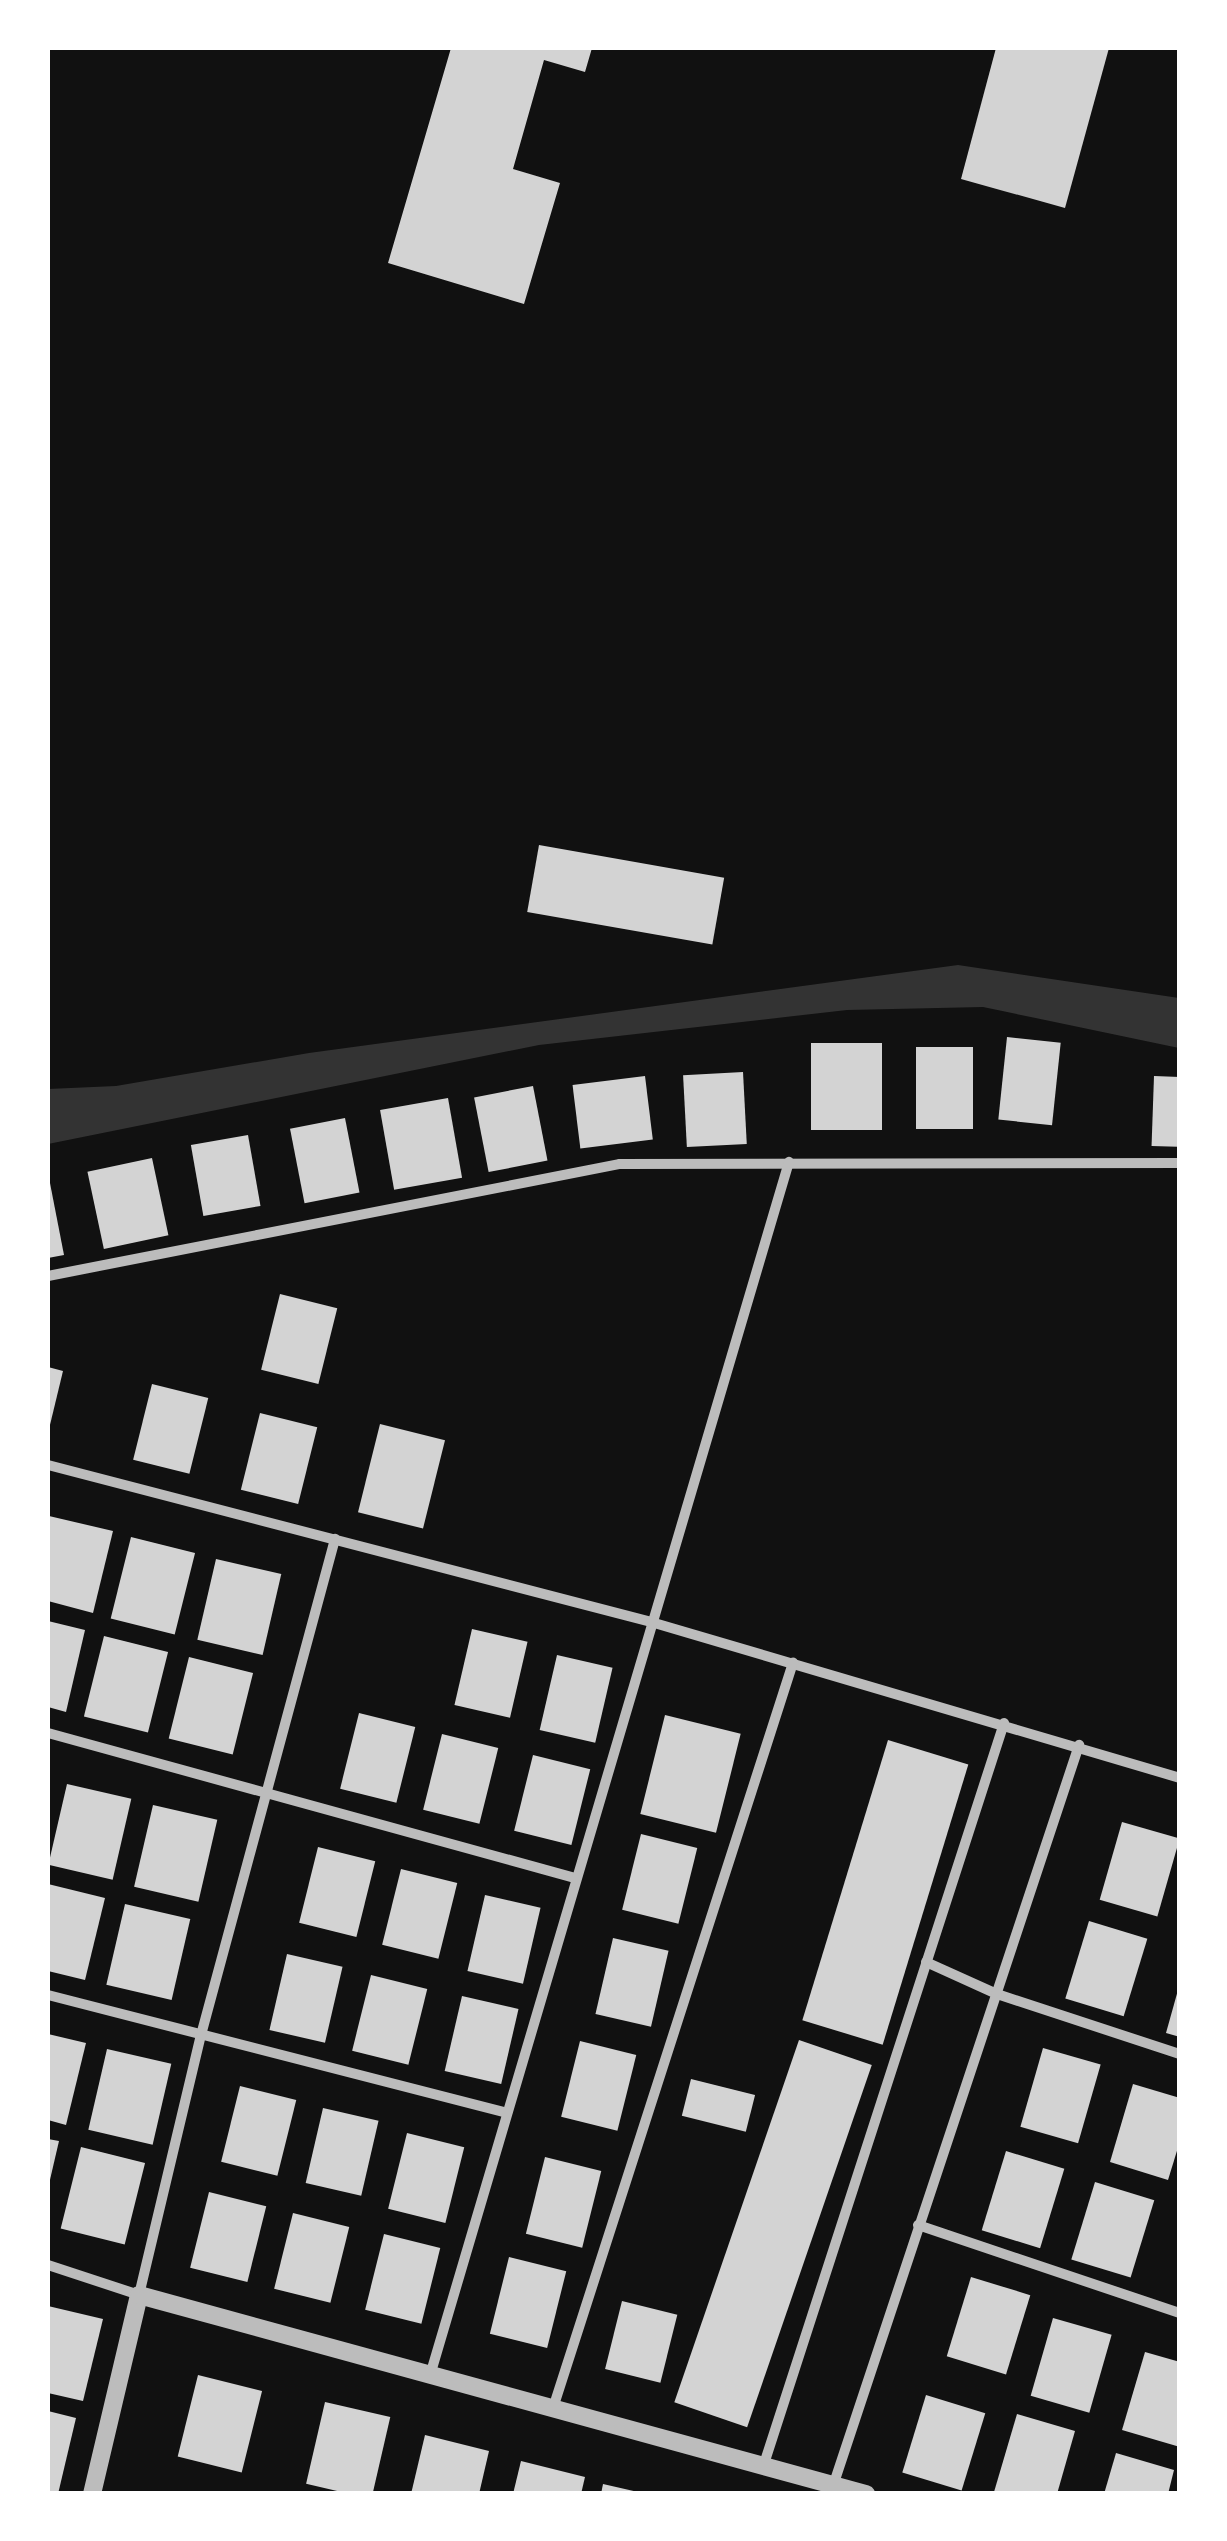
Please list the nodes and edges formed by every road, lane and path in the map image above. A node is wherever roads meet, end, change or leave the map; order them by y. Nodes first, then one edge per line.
1 (788, 1162) junction
2 (1180, 1162) edge
3 (48, 1276) edge
4 (48, 1466) edge
5 (335, 1539) junction
6 (652, 1622) junction
7 (794, 1664) junction
8 (1004, 1723) junction
9 (48, 1734) edge
10 (1079, 1745) junction
11 (1180, 1778) edge
12 (266, 1792) junction
13 (575, 1878) junction
14 (926, 1962) junction
15 (997, 1994) junction
16 (48, 1995) edge
17 (201, 2035) junction
18 (1180, 2054) edge
19 (507, 2114) junction
20 (918, 2225) junction
21 (48, 2265) edge
22 (139, 2295) junction
23 (1180, 2312) edge
24 (431, 2372) junction
25 (554, 2405) junction
26 (764, 2464) junction
27 (801, 2474) junction
28 (834, 2483) junction
29 (92, 2494) edge
30 (796, 2494) edge
31 (866, 2494) edge

1 - 2 street
1 - 3 street
1 - 6 street
4 - 5 street
5 - 6 street
5 - 12 street
6 - 7 street
6 - 13 street
7 - 8 street
7 - 25 street
8 - 10 street
8 - 14 street
9 - 12 street
10 - 11 street
10 - 15 street
12 - 13 street
12 - 17 street
13 - 19 street
14 - 15 street
14 - 26 street
15 - 18 street
15 - 20 street
16 - 17 street
17 - 19 street
17 - 22 street
19 - 24 street
20 - 23 street
20 - 28 street
21 - 22 street
22 - 24 street
22 - 29 street
24 - 25 street
25 - 26 street
26 - 27 street
27 - 28 street
27 - 30 street
28 - 31 street

